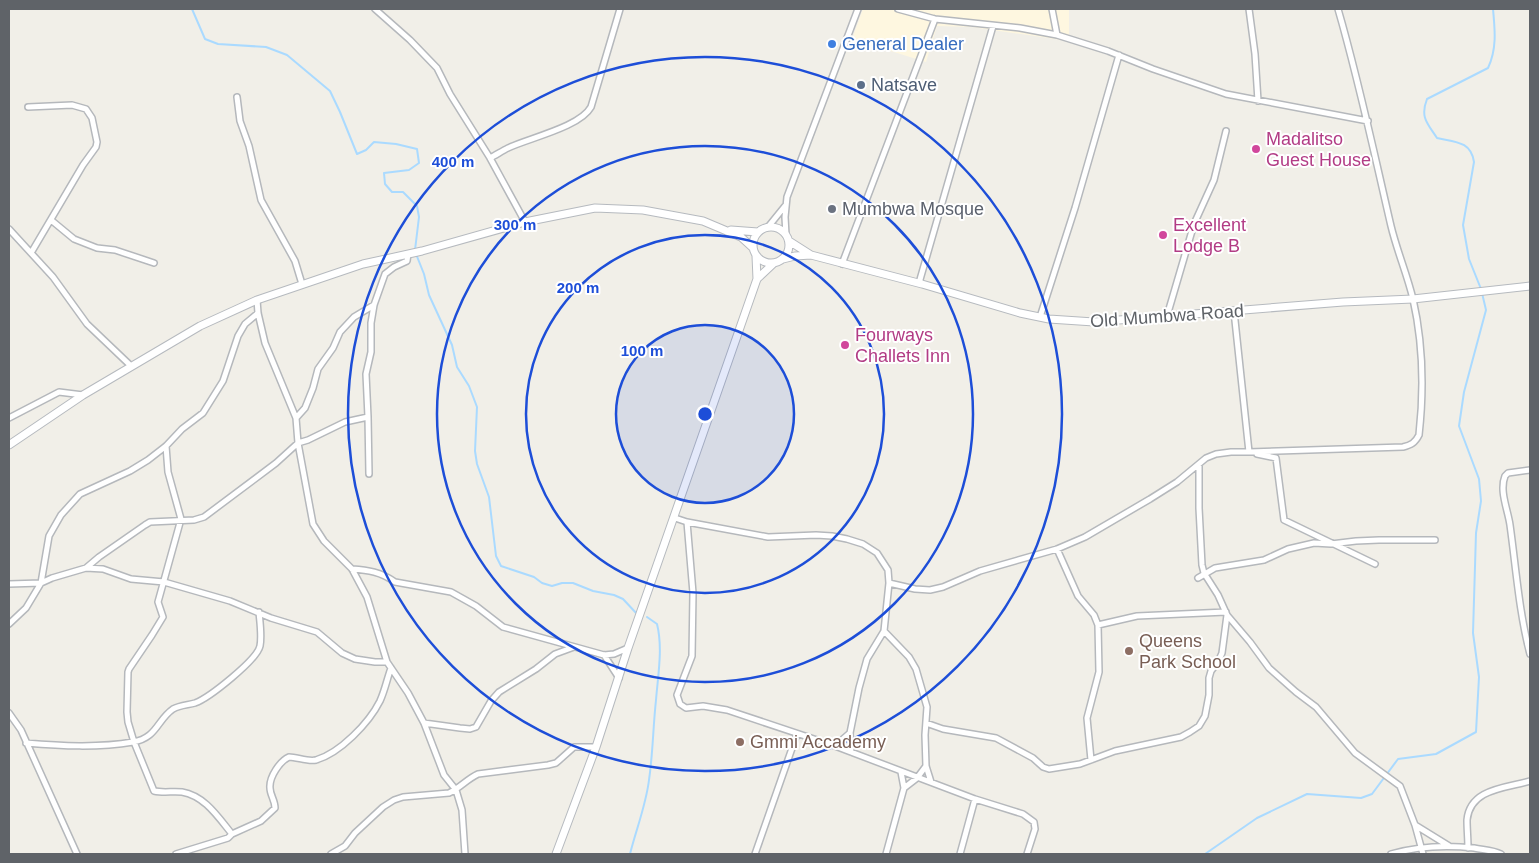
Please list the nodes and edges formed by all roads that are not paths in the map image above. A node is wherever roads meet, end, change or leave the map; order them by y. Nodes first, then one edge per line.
1 (375, 9) edge
2 (620, 9) edge
3 (858, 9) edge
4 (898, 9) edge
5 (1052, 9) edge
6 (1248, 9) edge
7 (1338, 9) edge
8 (935, 19) junction
9 (992, 26) junction
10 (1057, 35) junction
11 (1119, 55) junction
12 (238, 98) dead end
13 (1258, 101) junction
14 (28, 107) dead end
15 (1368, 121) junction
16 (1226, 131) dead end
17 (490, 158) junction
18 (785, 206) junction
19 (51, 220) junction
20 (525, 222) junction
21 (768, 227) junction
22 (9, 230) edge
23 (726, 230) junction
24 (758, 232) junction
25 (787, 238) junction
26 (753, 248) junction
27 (31, 253) junction
28 (411, 254) junction
29 (811, 255) junction
30 (756, 256) junction
31 (783, 259) junction
32 (154, 263) dead end
33 (774, 263) junction
34 (842, 264) junction
35 (757, 279) junction
36 (919, 283) junction
37 (302, 284) junction
38 (1530, 286) edge
39 (1413, 299) junction
40 (257, 300) junction
41 (374, 305) junction
42 (1234, 311) junction
43 (258, 313) junction
44 (1167, 316) junction
45 (1040, 317) junction
46 (130, 366) junction
47 (83, 395) junction
48 (368, 417) junction
49 (9, 418) edge
50 (296, 418) junction
51 (298, 444) junction
52 (9, 445) edge
53 (166, 446) junction
54 (1249, 452) junction
55 (1199, 464) junction
56 (1530, 470) edge
57 (369, 474) dead end
58 (674, 518) junction
59 (181, 519) junction
60 (687, 522) junction
61 (1435, 540) dead end
62 (1331, 544) junction
63 (1057, 549) junction
64 (1375, 564) dead end
65 (86, 568) junction
66 (352, 569) junction
67 (1204, 573) junction
68 (1198, 578) dead end
69 (164, 582) junction
70 (41, 583) junction
71 (889, 583) junction
72 (9, 584) edge
73 (259, 612) junction
74 (1226, 613) junction
75 (9, 624) edge
76 (1098, 625) junction
77 (884, 631) junction
78 (574, 646) junction
79 (628, 648) junction
80 (1530, 654) edge
81 (604, 655) junction
82 (387, 662) junction
83 (391, 668) junction
84 (619, 678) junction
85 (9, 712) edge
86 (424, 723) junction
87 (926, 723) junction
88 (850, 733) junction
89 (797, 734) junction
90 (134, 742) junction
91 (26, 743) junction
92 (835, 746) junction
93 (596, 747) junction
94 (852, 752) junction
95 (1091, 760) junction
96 (926, 766) junction
97 (901, 772) junction
98 (917, 778) junction
99 (1530, 780) edge
100 (931, 782) junction
101 (904, 788) junction
102 (456, 790) junction
103 (975, 799) junction
104 (1415, 825) junction
105 (232, 834) junction
106 (1449, 846) junction
107 (1421, 847) junction
108 (1468, 848) junction
109 (77, 854) edge
110 (176, 854) edge
111 (331, 854) edge
112 (465, 854) edge
113 (556, 854) edge
114 (755, 854) edge
115 (886, 854) edge
116 (960, 854) edge
117 (1027, 854) edge
118 (1391, 854) edge
119 (1423, 854) edge
120 (1501, 854) edge

1 - 17 street
2 - 17 street
3 - 18 street
4 - 8 street
5 - 10 street
6 - 13 street
7 - 15 street
8 - 9 street
8 - 34 street
9 - 10 street
9 - 36 street
10 - 11 street
11 - 13 street
11 - 45 street
12 - 37 street
13 - 15 street
14 - 19 street
15 - 39 street
16 - 44 street
17 - 20 street
18 - 21 street
18 - 25 street
19 - 27 street
19 - 32 street
20 - 23 main road
20 - 28 main road
21 - 24 main road
21 - 25 main road
22 - 27 street
23 - 24 main road
23 - 26 main road
24 - 26 main road
25 - 29 main road
25 - 31 main road
26 - 30 main road
27 - 46 street
28 - 37 main road
28 - 41 street
29 - 31 main road
29 - 34 main road, Old Mumbwa Road
30 - 33 main road
30 - 35 main road
31 - 33 main road
33 - 35 main road
34 - 36 main road, Old Mumbwa Road
35 - 58 main road
36 - 45 main road, Old Mumbwa Road
37 - 40 main road
38 - 39 main road, Old Mumbwa Road
39 - 42 main road, Old Mumbwa Road
39 - 54 street
40 - 43 street
40 - 46 main road
41 - 48 street
41 - 50 street
42 - 44 main road, Old Mumbwa Road
42 - 54 street
43 - 50 street
43 - 53 street
44 - 45 main road, Old Mumbwa Road
46 - 47 main road
47 - 49 street
47 - 52 main road
48 - 51 street
48 - 57 street
50 - 51 street
51 - 59 street
51 - 66 street
53 - 59 street
53 - 70 street
54 - 55 street
54 - 62 street
55 - 63 street
55 - 67 street
56 - 80 street
58 - 60 street
58 - 79 main road
59 - 65 street
59 - 69 street
60 - 71 street
60 - 89 street
61 - 62 street
62 - 64 street
62 - 67 street
63 - 71 street
63 - 76 street
65 - 69 street
65 - 70 street
66 - 78 street
66 - 82 street
67 - 68 street
67 - 74 street
69 - 73 street
69 - 90 street
70 - 72 street
70 - 75 street
71 - 77 street
73 - 82 street
73 - 90 street
74 - 76 street
74 - 95 street
74 - 104 street
76 - 95 street
77 - 87 street
77 - 88 street
78 - 81 street
78 - 86 street
79 - 81 street
79 - 84 main road
81 - 84 street
82 - 83 street
83 - 86 street
83 - 105 street
84 - 93 main road
85 - 91 street
86 - 102 street
87 - 95 street
87 - 96 street
88 - 92 street
88 - 94 street
89 - 92 street
89 - 114 street
90 - 91 street
90 - 105 street
91 - 109 street
92 - 94 street
93 - 102 street
93 - 113 main road
94 - 97 street
96 - 98 street
96 - 100 street
97 - 98 street
97 - 101 street
98 - 100 street
98 - 101 street
99 - 108 street
100 - 103 street
101 - 115 street
102 - 111 street
102 - 112 street
103 - 116 street
103 - 117 street
104 - 106 street
104 - 107 street
105 - 110 street
106 - 107 street
106 - 108 street
107 - 118 street
107 - 119 street
108 - 120 street

